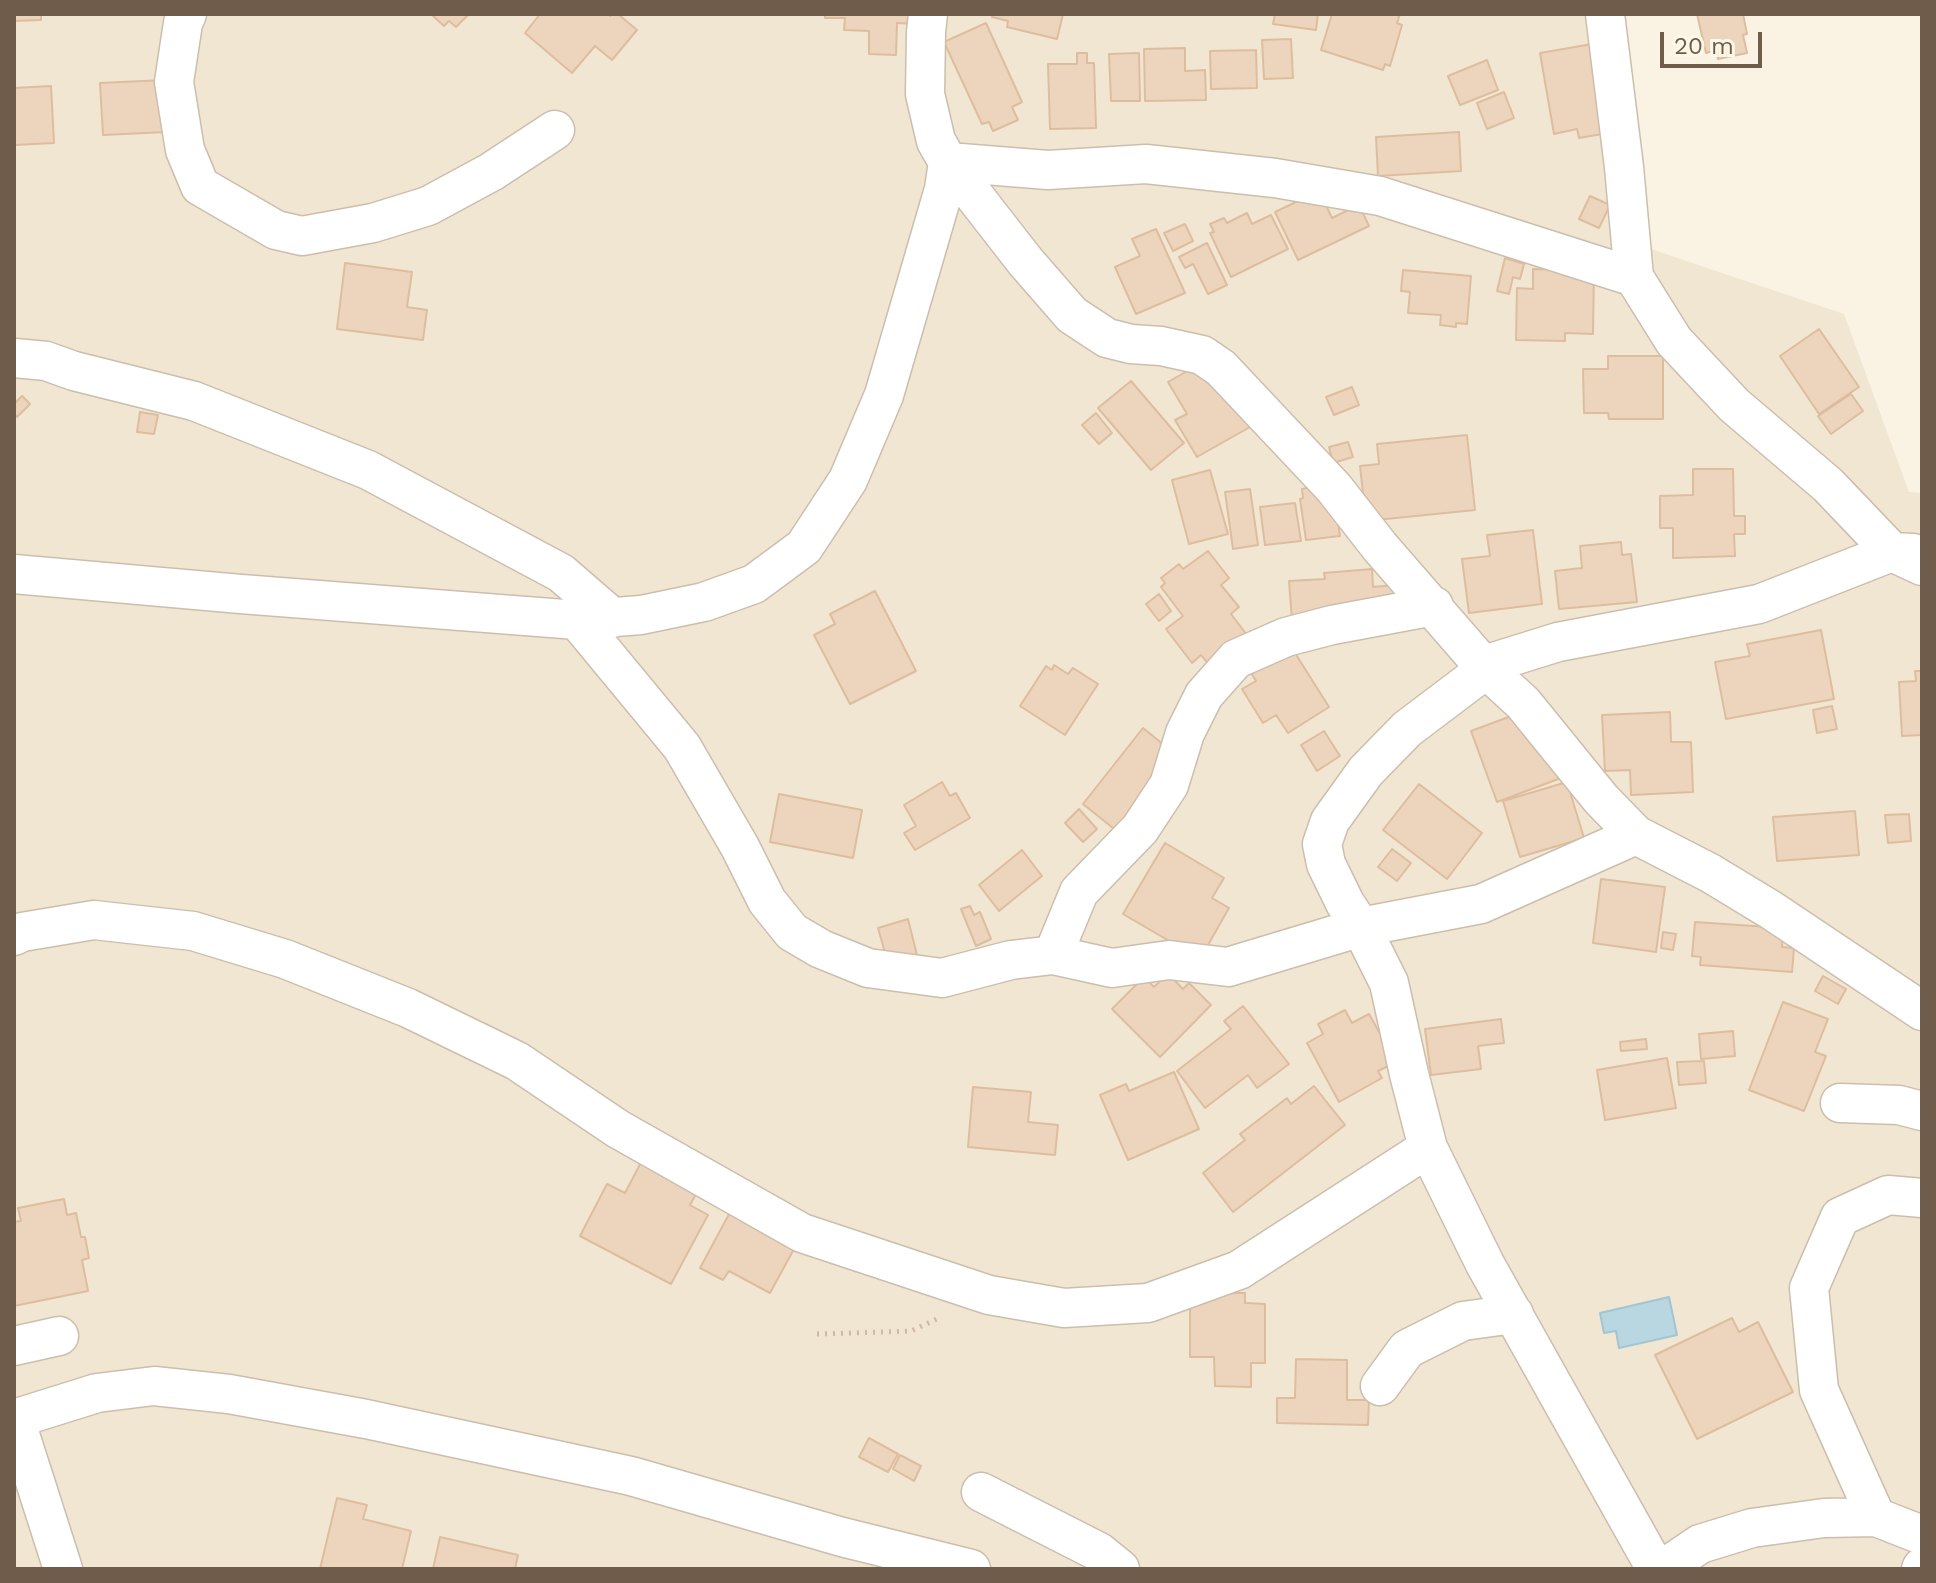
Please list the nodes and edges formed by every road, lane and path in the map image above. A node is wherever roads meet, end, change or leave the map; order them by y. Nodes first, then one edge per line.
1 (187, 14) edge
2 (928, 14) edge
3 (1605, 14) edge
4 (555, 130) dead end
5 (948, 162) junction
6 (1634, 277) junction
7 (15, 358) edge
8 (1912, 557) edge
9 (14, 574) edge
10 (1434, 606) junction
11 (595, 619) junction
12 (1487, 670) junction
13 (1636, 835) junction
14 (1361, 927) junction
15 (14, 936) edge
16 (1053, 955) junction
17 (1922, 1011) edge
18 (1840, 1103) dead end
19 (1922, 1111) edge
20 (1428, 1148) junction
21 (1922, 1198) edge
22 (989, 1295) junction
23 (1514, 1314) junction
24 (817, 1334) dead end
25 (59, 1336) dead end
26 (14, 1346) edge
27 (1380, 1386) dead end
28 (15, 1419) edge
29 (981, 1492) dead end
30 (1876, 1517) junction
31 (1922, 1535) edge
32 (63, 1569) edge
33 (971, 1569) edge
34 (1120, 1569) edge
35 (1656, 1569) edge
36 (1663, 1569) edge

1 - 4 street
2 - 5 street
3 - 6 street
5 - 6 street
5 - 10 street
5 - 11 street
6 - 8 street
7 - 11 street
8 - 12 street
9 - 11 street
10 - 12 street
10 - 16 street
11 - 16 street
12 - 13 street
12 - 14 street
13 - 14 street
13 - 17 street
14 - 16 street
14 - 20 street
15 - 22 street
18 - 19 street
20 - 22 street
20 - 23 street
21 - 30 street
22 - 24 path
23 - 27 street
23 - 35 street
25 - 26 street
28 - 32 street
28 - 33 street
29 - 34 street
30 - 31 street
30 - 36 street

